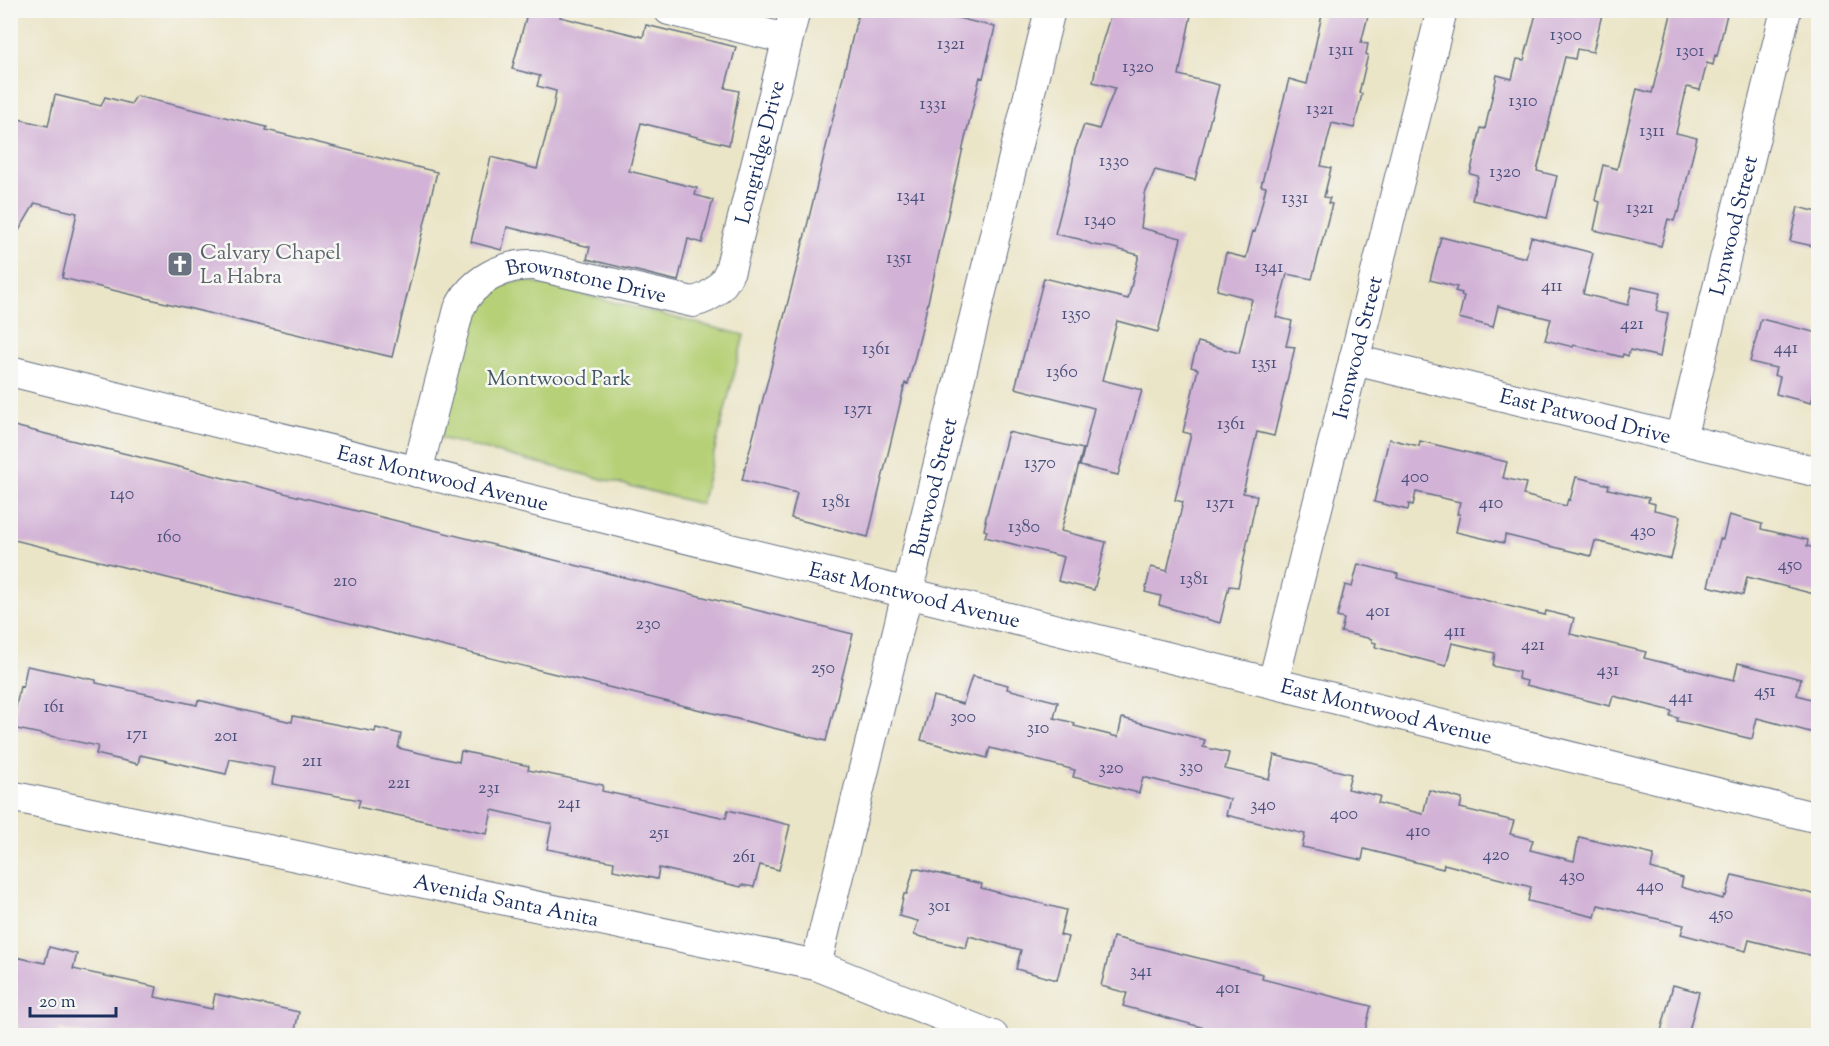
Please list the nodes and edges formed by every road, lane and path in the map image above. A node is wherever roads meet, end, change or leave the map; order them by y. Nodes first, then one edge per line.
1 (669, 10) edge
2 (795, 10) edge
3 (1050, 10) edge
4 (1442, 10) edge
5 (1786, 10) edge
6 (788, 39) junction
7 (716, 291) joint
8 (1354, 360) junction
9 (10, 371) edge
10 (1681, 439) junction
11 (417, 472) junction
12 (1818, 472) edge
13 (907, 593) junction
14 (1273, 683) junction
15 (10, 796) edge
16 (1818, 818) edge
17 (816, 965) junction
18 (993, 1035) edge

1 - 6 street
2 - 6 street, Longridge Drive
3 - 13 street, Burwood Street
4 - 8 street, Ironwood Street
5 - 10 street, Lynwood Street
6 - 7 street, Longridge Drive
7 - 11 street, Brownstone Drive
8 - 10 street, East Patwood Drive
8 - 14 street, Ironwood Street
9 - 11 street, East Montwood Avenue
10 - 12 street, East Patwood Drive
11 - 13 street, East Montwood Avenue
13 - 14 street, East Montwood Avenue
13 - 17 street, Burwood Street
14 - 16 street, East Montwood Avenue
15 - 17 street, Avenida Santa Anita
17 - 18 street, Avenida Santa Anita

